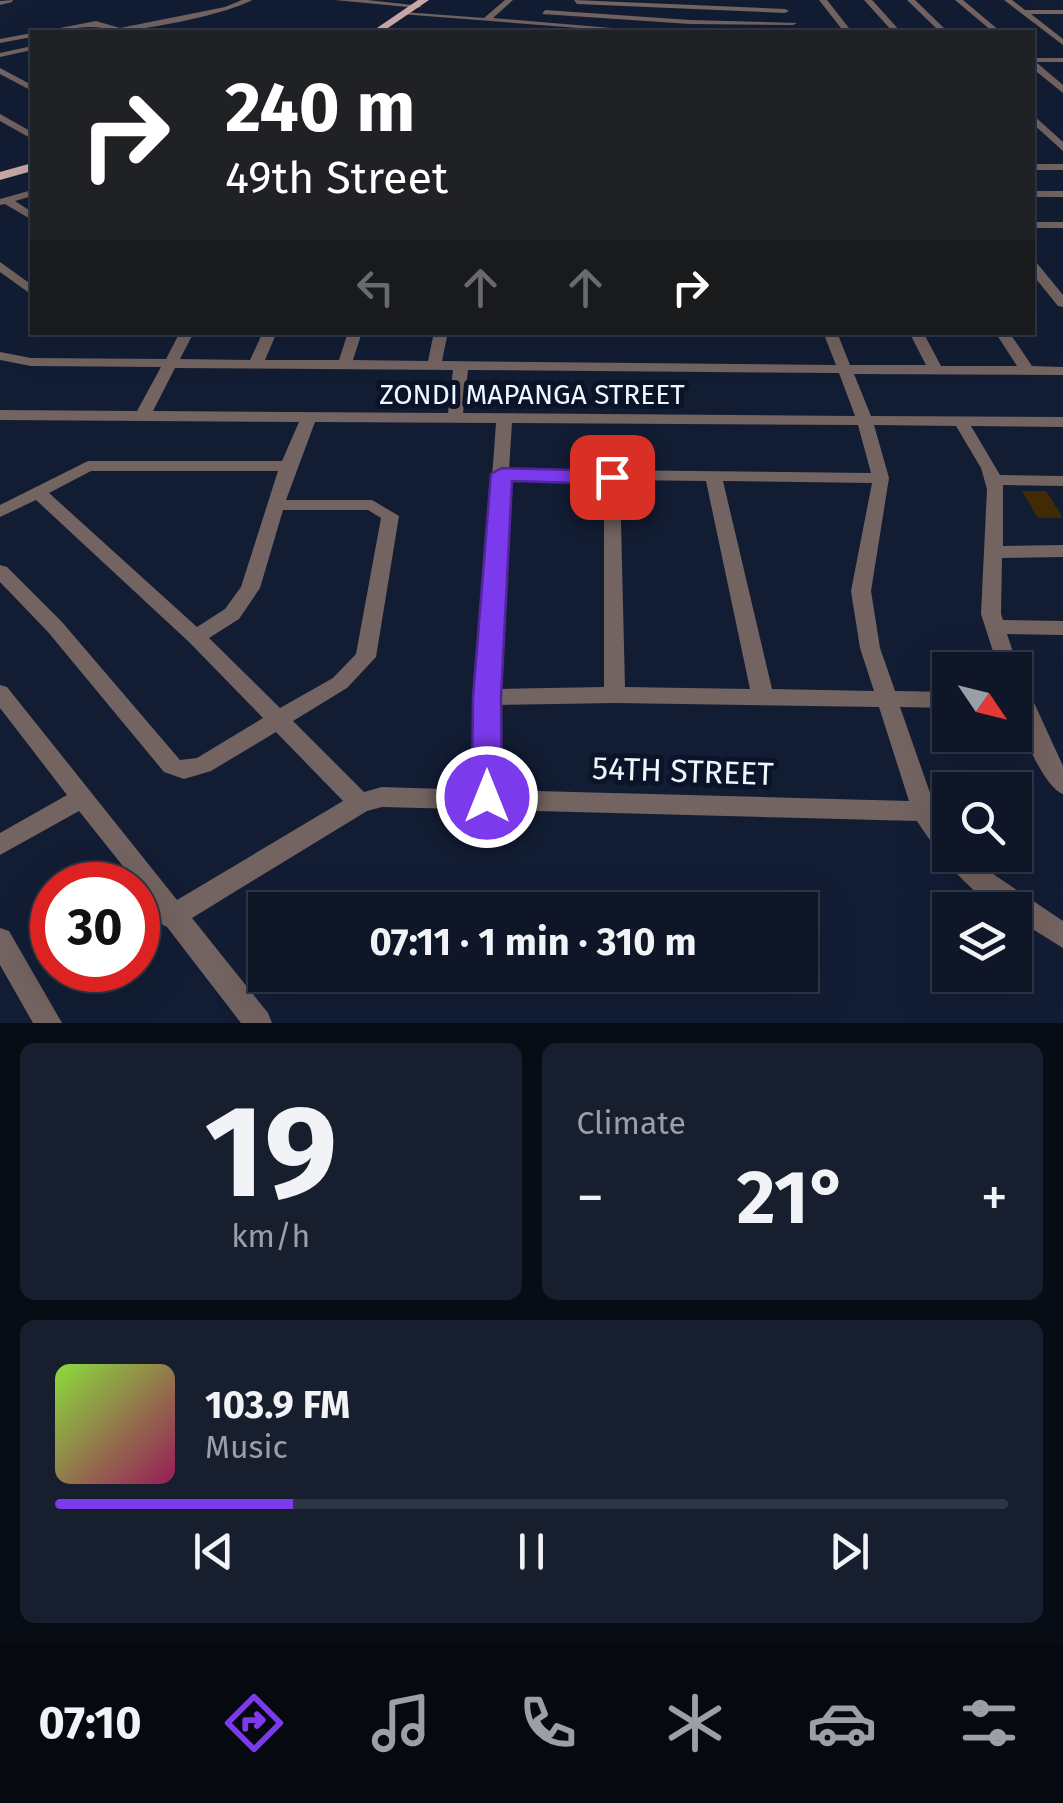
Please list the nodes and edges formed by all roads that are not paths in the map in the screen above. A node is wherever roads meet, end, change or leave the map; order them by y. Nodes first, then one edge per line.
1 (9, 0) edge
2 (248, 0) edge
3 (338, 0) edge
4 (509, 0) edge
5 (778, 0) edge
6 (823, 0) edge
7 (868, 0) edge
8 (910, 0) edge
9 (959, 0) edge
10 (1008, 0) edge
11 (557, 1) edge
12 (388, 2) edge
13 (0, 3) edge
14 (418, 7) edge
15 (454, 8) dead end
16 (786, 11) junction
17 (545, 12) junction
18 (1022, 12) junction
19 (1063, 12) edge
20 (443, 17) junction
21 (486, 20) junction
22 (530, 23) junction
23 (793, 23) junction
24 (1038, 24) junction
25 (1063, 24) edge
26 (55, 30) edge
27 (120, 30) edge
28 (129, 30) edge
29 (379, 30) edge
30 (388, 30) edge
31 (627, 30) edge
32 (798, 30) edge
33 (846, 30) edge
34 (895, 30) edge
35 (942, 30) edge
36 (995, 30) edge
37 (30, 34) edge
38 (0, 41) edge
39 (1063, 43) edge
40 (30, 50) edge
41 (0, 55) edge
42 (1063, 60) edge
43 (1035, 62) edge
44 (1035, 65) edge
45 (0, 72) edge
46 (1035, 84) edge
47 (30, 87) edge
48 (1060, 87) edge
49 (0, 117) edge
50 (1035, 120) edge
51 (30, 135) edge
52 (1035, 142) edge
53 (1060, 145) edge
54 (1035, 166) edge
55 (1063, 167) edge
56 (30, 170) edge
57 (0, 178) edge
58 (30, 194) edge
59 (1035, 194) edge
60 (1063, 194) edge
61 (3, 201) edge
62 (30, 216) edge
63 (1035, 225) edge
64 (1063, 226) edge
65 (0, 266) edge
66 (1035, 269) edge
67 (30, 288) edge
68 (1063, 304) edge
69 (186, 335) edge
70 (269, 335) edge
71 (354, 335) edge
72 (440, 335) edge
73 (831, 335) edge
74 (918, 335) edge
75 (1004, 335) edge
76 (0, 356) edge
77 (172, 362) junction
78 (256, 363) junction
79 (345, 364) junction
80 (434, 366) junction
81 (461, 366) junction
82 (845, 369) junction
83 (936, 370) junction
84 (1027, 370) junction
85 (1063, 371) edge
86 (0, 414) edge
87 (142, 415) junction
88 (309, 416) junction
89 (455, 418) junction
90 (504, 419) junction
91 (865, 421) junction
92 (961, 422) junction
93 (1063, 422) edge
94 (288, 466) junction
95 (502, 474) junction
96 (612, 477) junction
97 (714, 478) junction
98 (881, 478) junction
99 (994, 480) junction
100 (1063, 481) edge
101 (39, 494) junction
102 (276, 505) junction
103 (0, 512) edge
104 (1063, 551) edge
105 (993, 552) junction
106 (0, 570) edge
107 (993, 627) junction
108 (1063, 628) edge
109 (196, 637) junction
110 (1003, 652) edge
111 (0, 693) edge
112 (614, 695) junction
113 (487, 697) junction
114 (763, 698) junction
115 (932, 700) edge
116 (888, 701) junction
117 (278, 720) junction
118 (1032, 727) edge
119 (1063, 785) edge
120 (487, 797) junction
121 (82, 798) junction
122 (360, 802) junction
123 (924, 811) junction
124 (932, 823) edge
125 (0, 846) edge
126 (973, 872) edge
127 (172, 917) junction
128 (1063, 936) edge
129 (0, 940) edge
130 (257, 1022) edge
131 (48, 1023) edge

1 - 13 street
2 - 28 street
3 - 12 street
4 - 21 street
5 - 16 street
6 - 33 street
7 - 34 street
8 - 35 street
9 - 36 street
10 - 18 street
11 - 16 street
11 - 17 street
12 - 14 street
14 - 20 street
14 - 29 main road
14 - 30 main road
15 - 20 street
16 - 23 street
17 - 22 street
17 - 23 street
18 - 19 street
18 - 24 street
20 - 21 street
21 - 22 street
22 - 31 street
23 - 32 street
24 - 25 street
24 - 39 street
26 - 27 street
37 - 38 street
40 - 41 street
42 - 43 street
44 - 48 street
45 - 47 street
46 - 48 street
49 - 51 street
50 - 53 street
52 - 53 street
54 - 55 street
56 - 57 main road
58 - 61 street
59 - 60 street
61 - 62 street
63 - 64 street
65 - 67 street
66 - 68 street
69 - 77 street
70 - 78 street
71 - 79 street
72 - 80 street
73 - 82 street
74 - 83 street
75 - 84 street
76 - 77 street
77 - 78 street
77 - 87 street
78 - 79 street
79 - 80 street
80 - 81 street
81 - 82 street
81 - 89 street
82 - 83 street
82 - 91 street
83 - 84 street
84 - 85 street
86 - 87 street, ZONDI MAPANGA STREET
87 - 88 street, ZONDI MAPANGA STREET
88 - 89 street, ZONDI MAPANGA STREET
88 - 94 street
89 - 90 street, ZONDI MAPANGA STREET
90 - 91 street, ZONDI MAPANGA STREET
90 - 95 street
91 - 92 street, ZONDI MAPANGA STREET
91 - 98 street
92 - 93 street, ZONDI MAPANGA STREET
92 - 99 street
94 - 101 street
94 - 102 street
95 - 96 street
95 - 113 street
96 - 97 street
96 - 112 street
97 - 98 street
97 - 114 street
98 - 116 street
99 - 100 street
99 - 105 street
101 - 103 street
101 - 109 street
102 - 109 street
102 - 117 street
104 - 105 street
105 - 107 street
106 - 117 street
107 - 108 street
107 - 110 street
109 - 117 street
111 - 121 street
112 - 113 street
112 - 114 street
113 - 120 street
114 - 116 street
115 - 116 street
116 - 123 street
117 - 122 street
118 - 119 street
120 - 122 street, 54TH STREET
120 - 123 street, 54TH STREET
121 - 125 street
121 - 127 street
122 - 127 street, 54TH STREET
123 - 124 street
126 - 128 street
127 - 130 street
129 - 131 street

